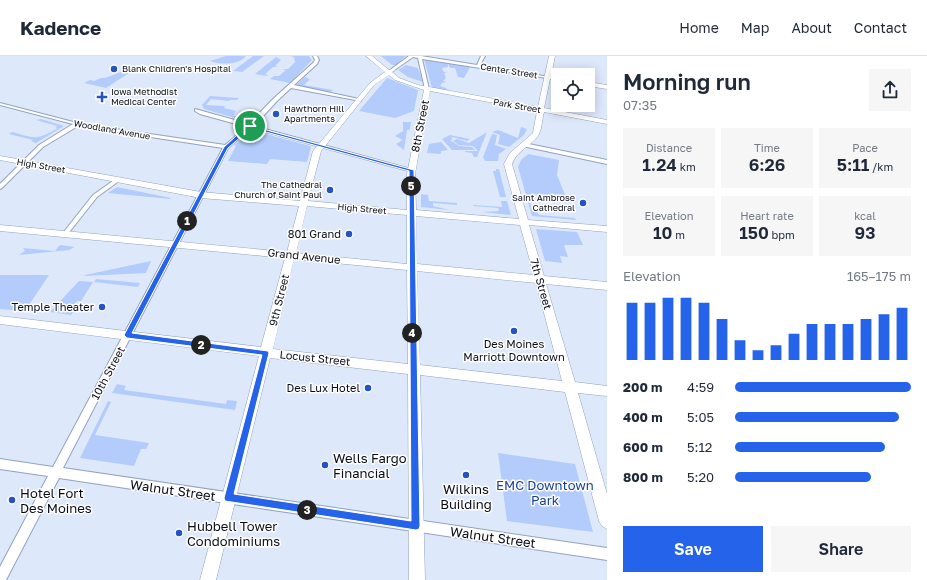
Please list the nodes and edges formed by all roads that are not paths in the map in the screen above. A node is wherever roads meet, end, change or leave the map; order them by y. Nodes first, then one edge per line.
1 (315, 56) edge
2 (412, 56) edge
3 (419, 56) edge
4 (483, 56) edge
5 (552, 56) edge
6 (373, 57) edge
7 (408, 65) dead end
8 (399, 66) junction
9 (415, 66) dead end
10 (478, 66) junction
11 (422, 68) junction
12 (391, 71) junction
13 (547, 77) junction
14 (551, 78) edge
15 (372, 84) junction
16 (595, 85) edge
17 (290, 86) junction
18 (607, 86) edge
19 (427, 90) junction
20 (359, 100) junction
21 (0, 104) edge
22 (197, 110) dead end
23 (541, 110) junction
24 (607, 122) edge
25 (77, 124) junction
26 (250, 126) junction
27 (524, 145) junction
28 (320, 146) junction
29 (226, 147) junction
30 (0, 158) edge
31 (607, 162) edge
32 (24, 163) junction
33 (411, 170) junction
34 (117, 180) junction
35 (0, 187) edge
36 (200, 195) junction
37 (303, 204) junction
38 (411, 213) junction
39 (523, 222) junction
40 (0, 228) edge
41 (607, 229) edge
42 (64, 234) junction
43 (175, 245) junction
44 (290, 255) junction
45 (411, 267) junction
46 (540, 279) junction
47 (607, 286) edge
48 (0, 320) edge
49 (127, 335) junction
50 (266, 353) junction
51 (413, 369) junction
52 (569, 386) junction
53 (607, 391) edge
54 (0, 464) edge
55 (56, 472) junction
56 (228, 498) junction
57 (607, 521) edge
58 (416, 526) junction
59 (607, 554) edge
60 (0, 578) edge
61 (208, 580) edge
62 (417, 580) edge

1 - 17 street, 10th Street
2 - 3 street, Center Street
2 - 8 street, 9th Street
3 - 10 street, Center Street
3 - 11 street, 8th Street
4 - 10 street
5 - 13 main road, 7th Street
6 - 12 main road, Park Street
6 - 15 main road
7 - 8 street
8 - 12 street, 9th Street
9 - 11 street
10 - 13 street, Center Street
11 - 19 street, 8th Street
12 - 15 main road, 9th Street
12 - 19 main road, Park Street
13 - 14 main road, Center Street
13 - 23 main road, 7th Street
15 - 20 main road, 9th Street
16 - 18 main road
17 - 20 street
17 - 26 street, 10th Street
19 - 23 main road, Park Street
19 - 33 main road, 8th Street
20 - 28 main road, 9th Street
21 - 25 street, Woodland Avenue
22 - 26 street
23 - 24 main road, Park Street
23 - 27 main road, 7th Street
25 - 29 street, Woodland Avenue
25 - 32 street
26 - 28 street
26 - 29 street, 10th Street
27 - 31 street
27 - 39 main road, 7th Street
28 - 33 street
28 - 37 main road, 9th Street
29 - 36 street, 10th Street
30 - 32 main road, High Street
32 - 34 main road, High Street
32 - 35 street
33 - 38 main road, 8th Street
34 - 36 main road, High Street
34 - 42 street
36 - 37 main road, High Street
36 - 43 street, 10th Street
37 - 38 main road, High Street
37 - 44 main road, 9th Street
38 - 39 main road, High Street
38 - 45 main road, 8th Street
39 - 41 main road, High Street
39 - 46 main road, 7th Street
40 - 42 main road, Grand Avenue
42 - 43 main road, Grand Avenue
43 - 44 main road, Grand Avenue
43 - 49 street, 10th Street
44 - 45 main road, Grand Avenue
44 - 50 main road, 9th Street
45 - 46 main road, Grand Avenue
45 - 51 main road, 8th Street
46 - 47 main road, Grand Avenue
46 - 52 main road, 7th Street
48 - 49 main road, Locust Street
49 - 50 main road, Locust Street
49 - 55 street, 10th Street
50 - 51 main road, Locust Street
50 - 56 main road, 9th Street
51 - 52 main road, Locust Street
51 - 58 main road, 8th Street
52 - 53 main road, Locust Street
52 - 57 main road, 7th Street
54 - 55 street, Walnut Street
55 - 56 street, Walnut Street
55 - 60 street, 10th Street
56 - 58 street, Walnut Street
56 - 61 main road, 9th Street
58 - 59 street, Walnut Street
58 - 62 main road, 8th Street

